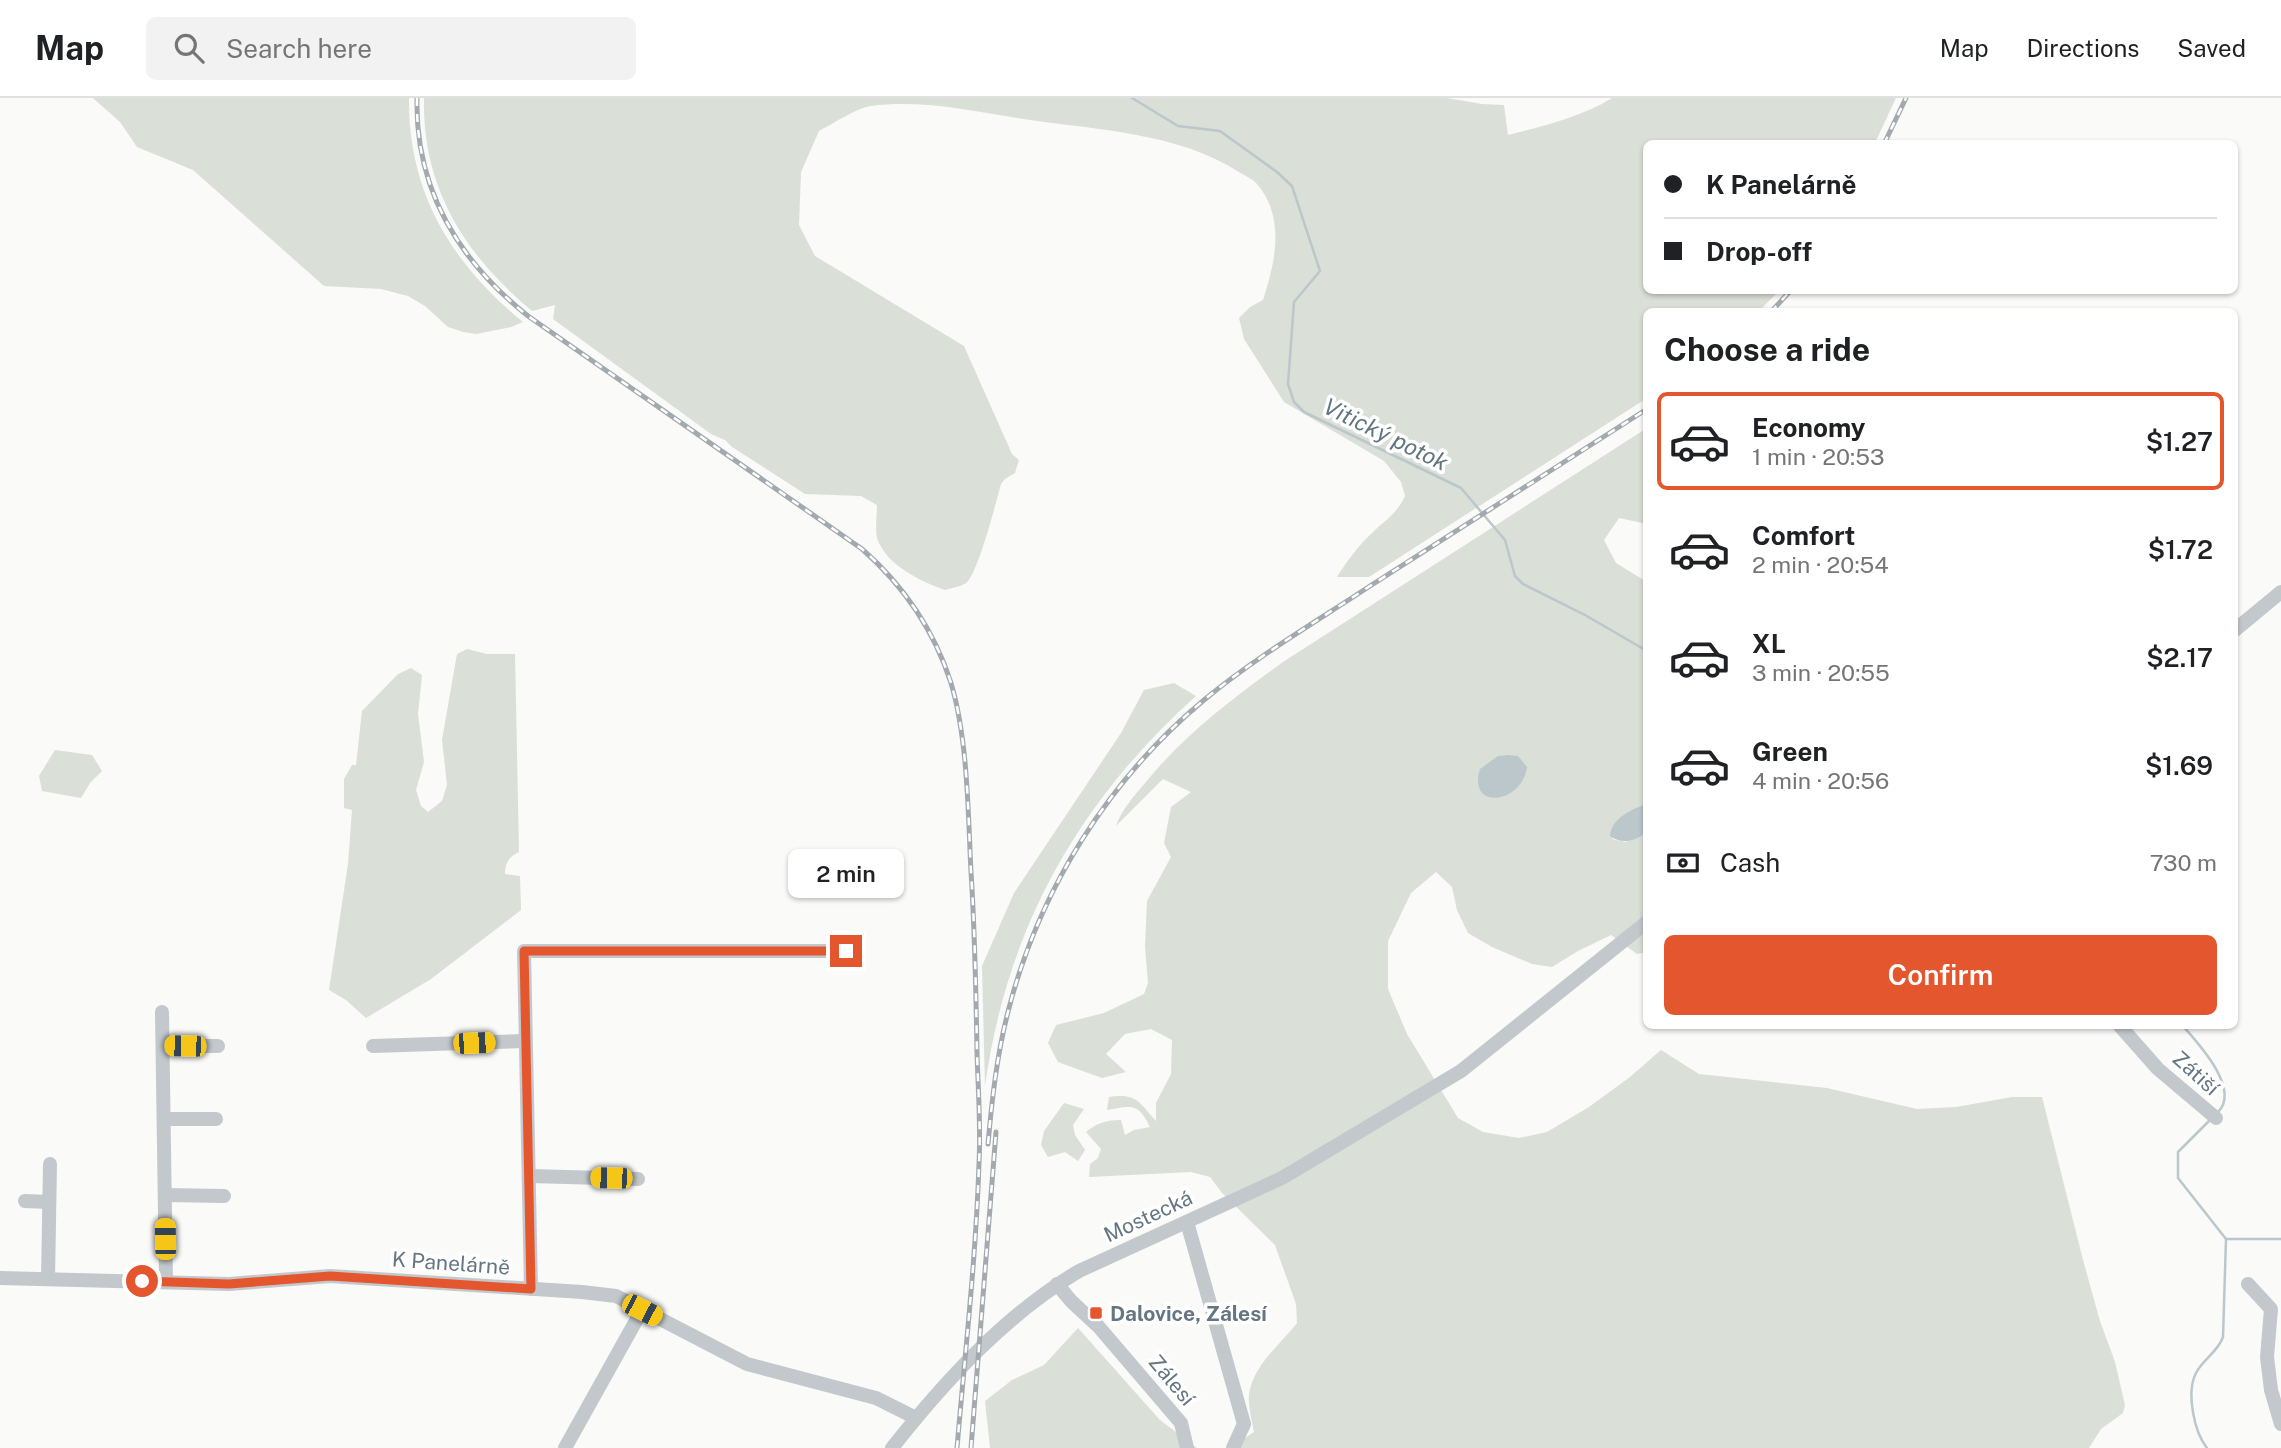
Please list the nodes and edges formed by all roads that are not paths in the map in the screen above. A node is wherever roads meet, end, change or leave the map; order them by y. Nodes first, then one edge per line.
1 (2281, 592) edge
2 (2238, 628) edge
3 (1643, 925) edge
4 (846, 951) dead end
5 (162, 1012) dead end
6 (2123, 1029) edge
7 (525, 1041) junction
8 (163, 1045) junction
9 (218, 1046) dead end
10 (373, 1046) dead end
11 (2214, 1117) dead end
12 (164, 1119) junction
13 (216, 1119) dead end
14 (50, 1164) dead end
15 (530, 1176) junction
16 (638, 1179) dead end
17 (165, 1195) junction
18 (224, 1196) dead end
19 (25, 1201) dead end
20 (49, 1202) junction
21 (1187, 1222) junction
22 (0, 1278) edge
23 (48, 1279) junction
24 (166, 1282) junction
25 (1057, 1284) junction
26 (2248, 1284) dead end
27 (531, 1289) junction
28 (642, 1310) junction
29 (916, 1418) junction
30 (2281, 1424) edge
31 (565, 1448) edge
32 (891, 1448) edge
33 (1187, 1448) edge
34 (1233, 1448) edge

1 - 2 street
3 - 21 street, Mostecká
4 - 7 street
5 - 8 street
6 - 11 street, Zátiší
7 - 10 street
7 - 15 street
8 - 9 street
8 - 12 street
12 - 13 street
12 - 17 street
14 - 20 street
15 - 16 street
15 - 27 street
17 - 18 street
17 - 24 street
19 - 20 street
20 - 23 street
21 - 25 street, Mostecká
21 - 34 street
22 - 23 street, K Panelárně
23 - 24 street, K Panelárně
24 - 27 street, K Panelárně
25 - 29 street, Mostecká
25 - 33 street, Zálesí
26 - 30 street
27 - 28 street, K Panelárně
28 - 29 street, K Panelárně
28 - 31 street
29 - 32 street, Mostecká

